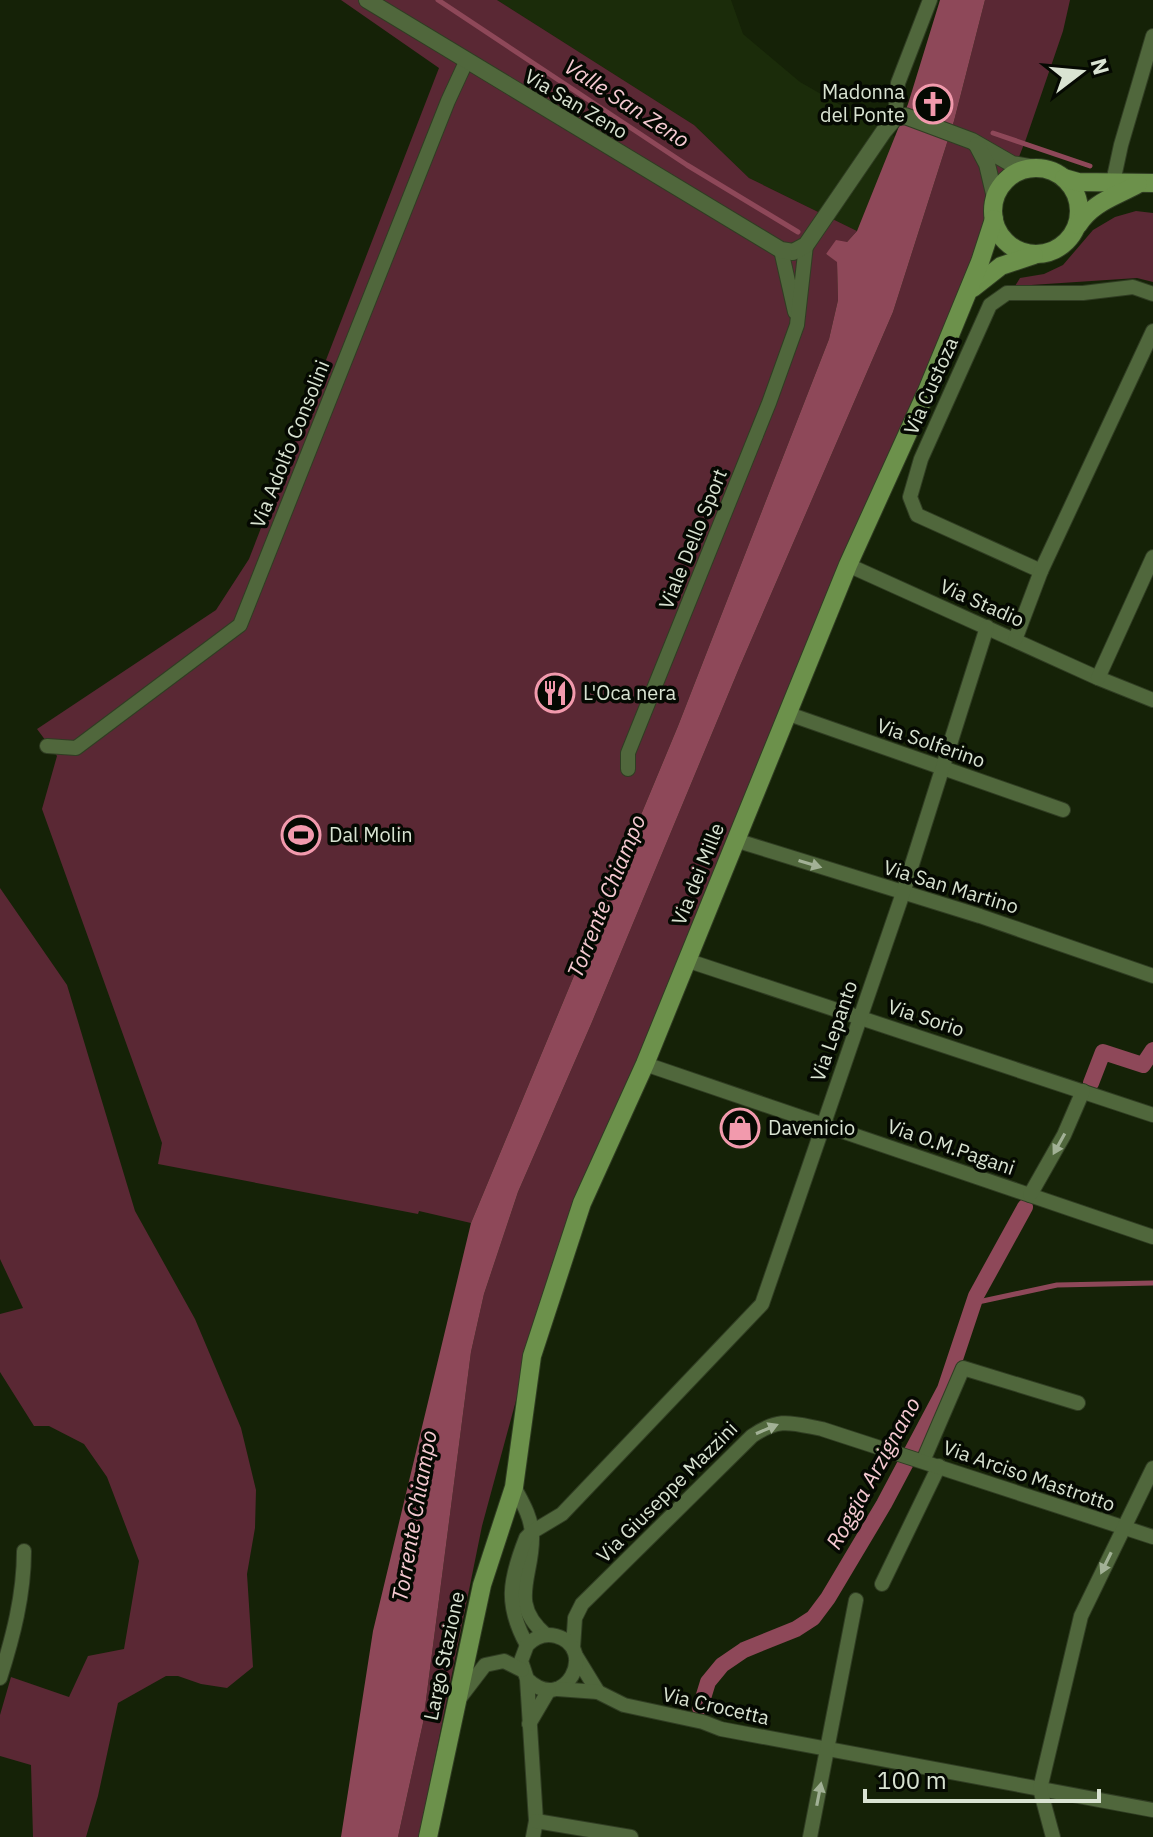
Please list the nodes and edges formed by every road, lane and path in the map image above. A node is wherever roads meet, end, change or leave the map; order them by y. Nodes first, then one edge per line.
1 (367, 0) edge
2 (930, 0) edge
3 (1153, 36) edge
4 (466, 62) junction
5 (900, 117) junction
6 (977, 144) junction
7 (1035, 168) junction
8 (1064, 178) junction
9 (1113, 182) junction
10 (1147, 183) edge
11 (995, 198) junction
12 (994, 219) junction
13 (1077, 226) junction
14 (806, 245) junction
15 (781, 250) junction
16 (1038, 254) junction
17 (968, 292) junction
18 (1153, 294) edge
19 (797, 325) junction
20 (1153, 331) edge
21 (1153, 557) edge
22 (848, 565) junction
23 (1041, 571) junction
24 (987, 627) junction
25 (1015, 640) junction
26 (1098, 678) junction
27 (1153, 700) edge
28 (786, 713) junction
29 (47, 746) dead end
30 (944, 768) junction
31 (628, 769) dead end
32 (1063, 810) dead end
33 (735, 840) junction
34 (903, 893) junction
35 (686, 960) junction
36 (1153, 976) edge
37 (859, 1017) junction
38 (645, 1064) junction
39 (1083, 1091) junction
40 (1153, 1115) edge
41 (823, 1124) junction
42 (1030, 1195) junction
43 (1153, 1237) edge
44 (1078, 1403) dead end
45 (923, 1461) junction
46 (939, 1466) junction
47 (1153, 1468) edge
48 (514, 1487) junction
49 (528, 1512) junction
50 (559, 1517) junction
51 (1123, 1529) junction
52 (1153, 1537) edge
53 (532, 1539) junction
54 (24, 1551) dead end
55 (882, 1584) dead end
56 (856, 1600) dead end
57 (7, 1625) edge
58 (546, 1635) junction
59 (527, 1645) junction
60 (574, 1652) junction
61 (524, 1675) junction
62 (0, 1678) edge
63 (553, 1690) junction
64 (598, 1692) junction
65 (457, 1703) junction
66 (528, 1724) junction
67 (827, 1750) junction
68 (1040, 1789) junction
69 (1153, 1810) edge
70 (536, 1821) junction
71 (428, 1837) edge
72 (533, 1837) edge
73 (631, 1837) edge
74 (810, 1837) edge
75 (1053, 1837) edge

1 - 4 street, Via San Zeno
2 - 5 street
3 - 9 street
4 - 15 street, Via San Zeno
4 - 29 street, Via Adolfo Consolini
5 - 6 street
5 - 14 street
6 - 7 street
6 - 11 street
7 - 8 main road, Via dei Mille
7 - 11 main road
8 - 9 main road, Via dei Mille
8 - 13 main road
9 - 10 main road, Via dei Mille
10 - 13 main road, Via dei Mille
11 - 12 main road, Via dei Mille
12 - 16 main road
12 - 17 main road, Via dei Mille
13 - 16 main road, Via dei Mille
14 - 15 street
14 - 19 street, Viale Dello Sport
15 - 19 street
16 - 17 main road, Via dei Mille
17 - 22 main road, Via dei Mille
18 - 23 street, Via Custoza
19 - 31 street, Viale Dello Sport
20 - 23 street
21 - 26 street
22 - 24 street, Via Stadio
22 - 28 main road, Via dei Mille
23 - 25 street
24 - 25 street, Via Stadio
24 - 30 street, Via Lepanto
25 - 26 street, Via Stadio
26 - 27 street, Via Stadio
28 - 30 street, Via Solferino
28 - 33 main road, Via dei Mille
30 - 32 street, Via Solferino
30 - 34 street, Via Lepanto
33 -> 34 street, Via San Martino
33 - 35 main road, Via dei Mille
34 - 36 street, Via San Martino
34 - 37 street, Via Lepanto
35 - 37 street, Via Sorio
35 - 38 main road, Via dei Mille
37 - 39 street, Via Sorio
37 - 41 street, Via Lepanto
38 - 41 street, Via O.M.Pagani
38 - 48 main road, Via dei Mille
39 - 40 street, Via Sorio
39 -> 42 street
41 - 42 street, Via O.M.Pagani
41 - 50 street, Via Lepanto
42 - 43 street, Via O.M.Pagani
44 - 45 street
45 - 46 street, Via Arciso Mastrotto
60 -> 45 street, Via Giuseppe Mazzini
46 - 51 street, Via Arciso Mastrotto
46 - 55 street
47 - 51 street
48 - 49 street
48 - 65 main road, Largo Stazione
49 - 50 street
49 - 53 street
50 - 53 street, Via Lepanto
51 - 52 street, Via Arciso Mastrotto
51 -> 68 street
53 - 58 street
53 - 59 street
54 - 57 street
56 - 67 street
57 - 62 street
58 - 59 street
58 - 60 street
59 - 61 street
60 - 63 street
60 - 64 street
61 - 63 street
61 - 65 street
61 - 66 street
63 - 64 street, Via Crocetta
63 - 66 street
64 - 67 street, Via Crocetta
65 - 71 main road, Largo Stazione
66 - 70 street
67 - 68 street, Via Crocetta
74 -> 67 street
68 - 69 street, Via Crocetta
68 - 75 street
70 - 72 street
70 - 73 street

